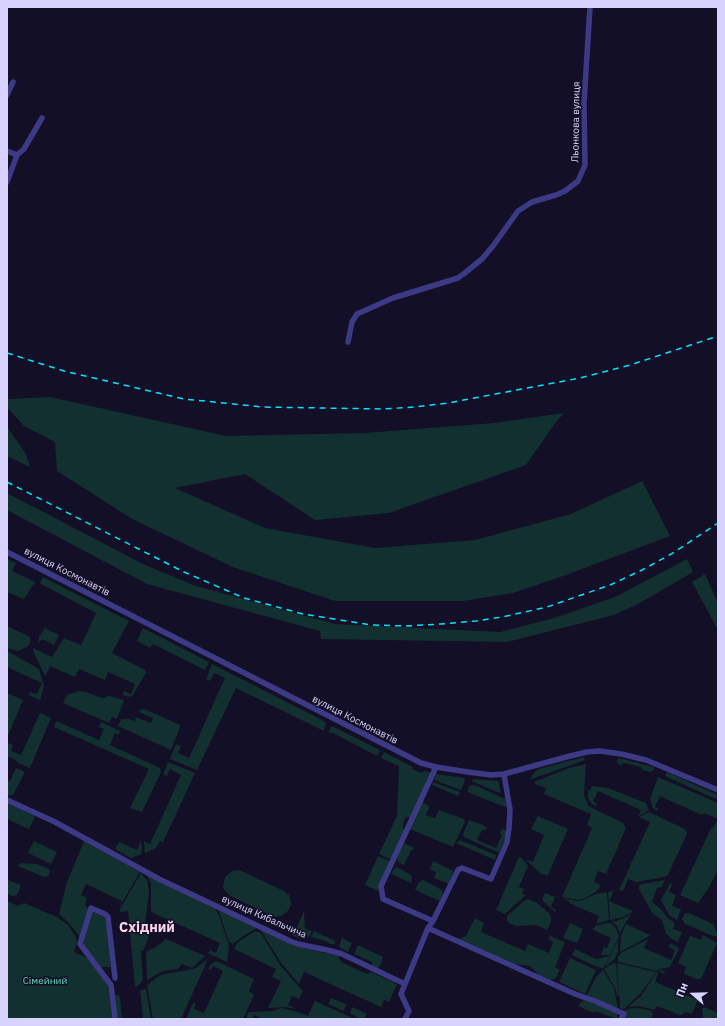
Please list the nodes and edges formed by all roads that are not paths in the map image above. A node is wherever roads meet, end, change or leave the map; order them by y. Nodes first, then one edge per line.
1 (590, 7) edge
2 (13, 82) dead end
3 (7, 95) edge
4 (42, 118) dead end
5 (7, 152) edge
6 (17, 155) junction
7 (7, 182) edge
8 (348, 342) dead end
9 (7, 552) edge
10 (436, 767) junction
11 (504, 774) junction
12 (718, 790) edge
13 (7, 800) edge
14 (433, 921) junction
15 (428, 928) junction
16 (115, 978) dead end
17 (405, 984) junction
18 (623, 1016) edge
19 (115, 1019) edge
20 (405, 1019) edge

1 - 8 street, Льонкова вулиця
2 - 3 street
4 - 6 street
5 - 6 street
6 - 7 street
9 - 10 street, вулиця Космонавтів
10 - 11 street, вулиця Космонавтів
10 - 14 street
11 - 12 street, вулиця Космонавтів
11 - 14 street
13 - 17 street, вулиця Кибальчича
14 - 15 street
15 - 17 street
15 - 18 street
16 - 19 street
17 - 20 street

